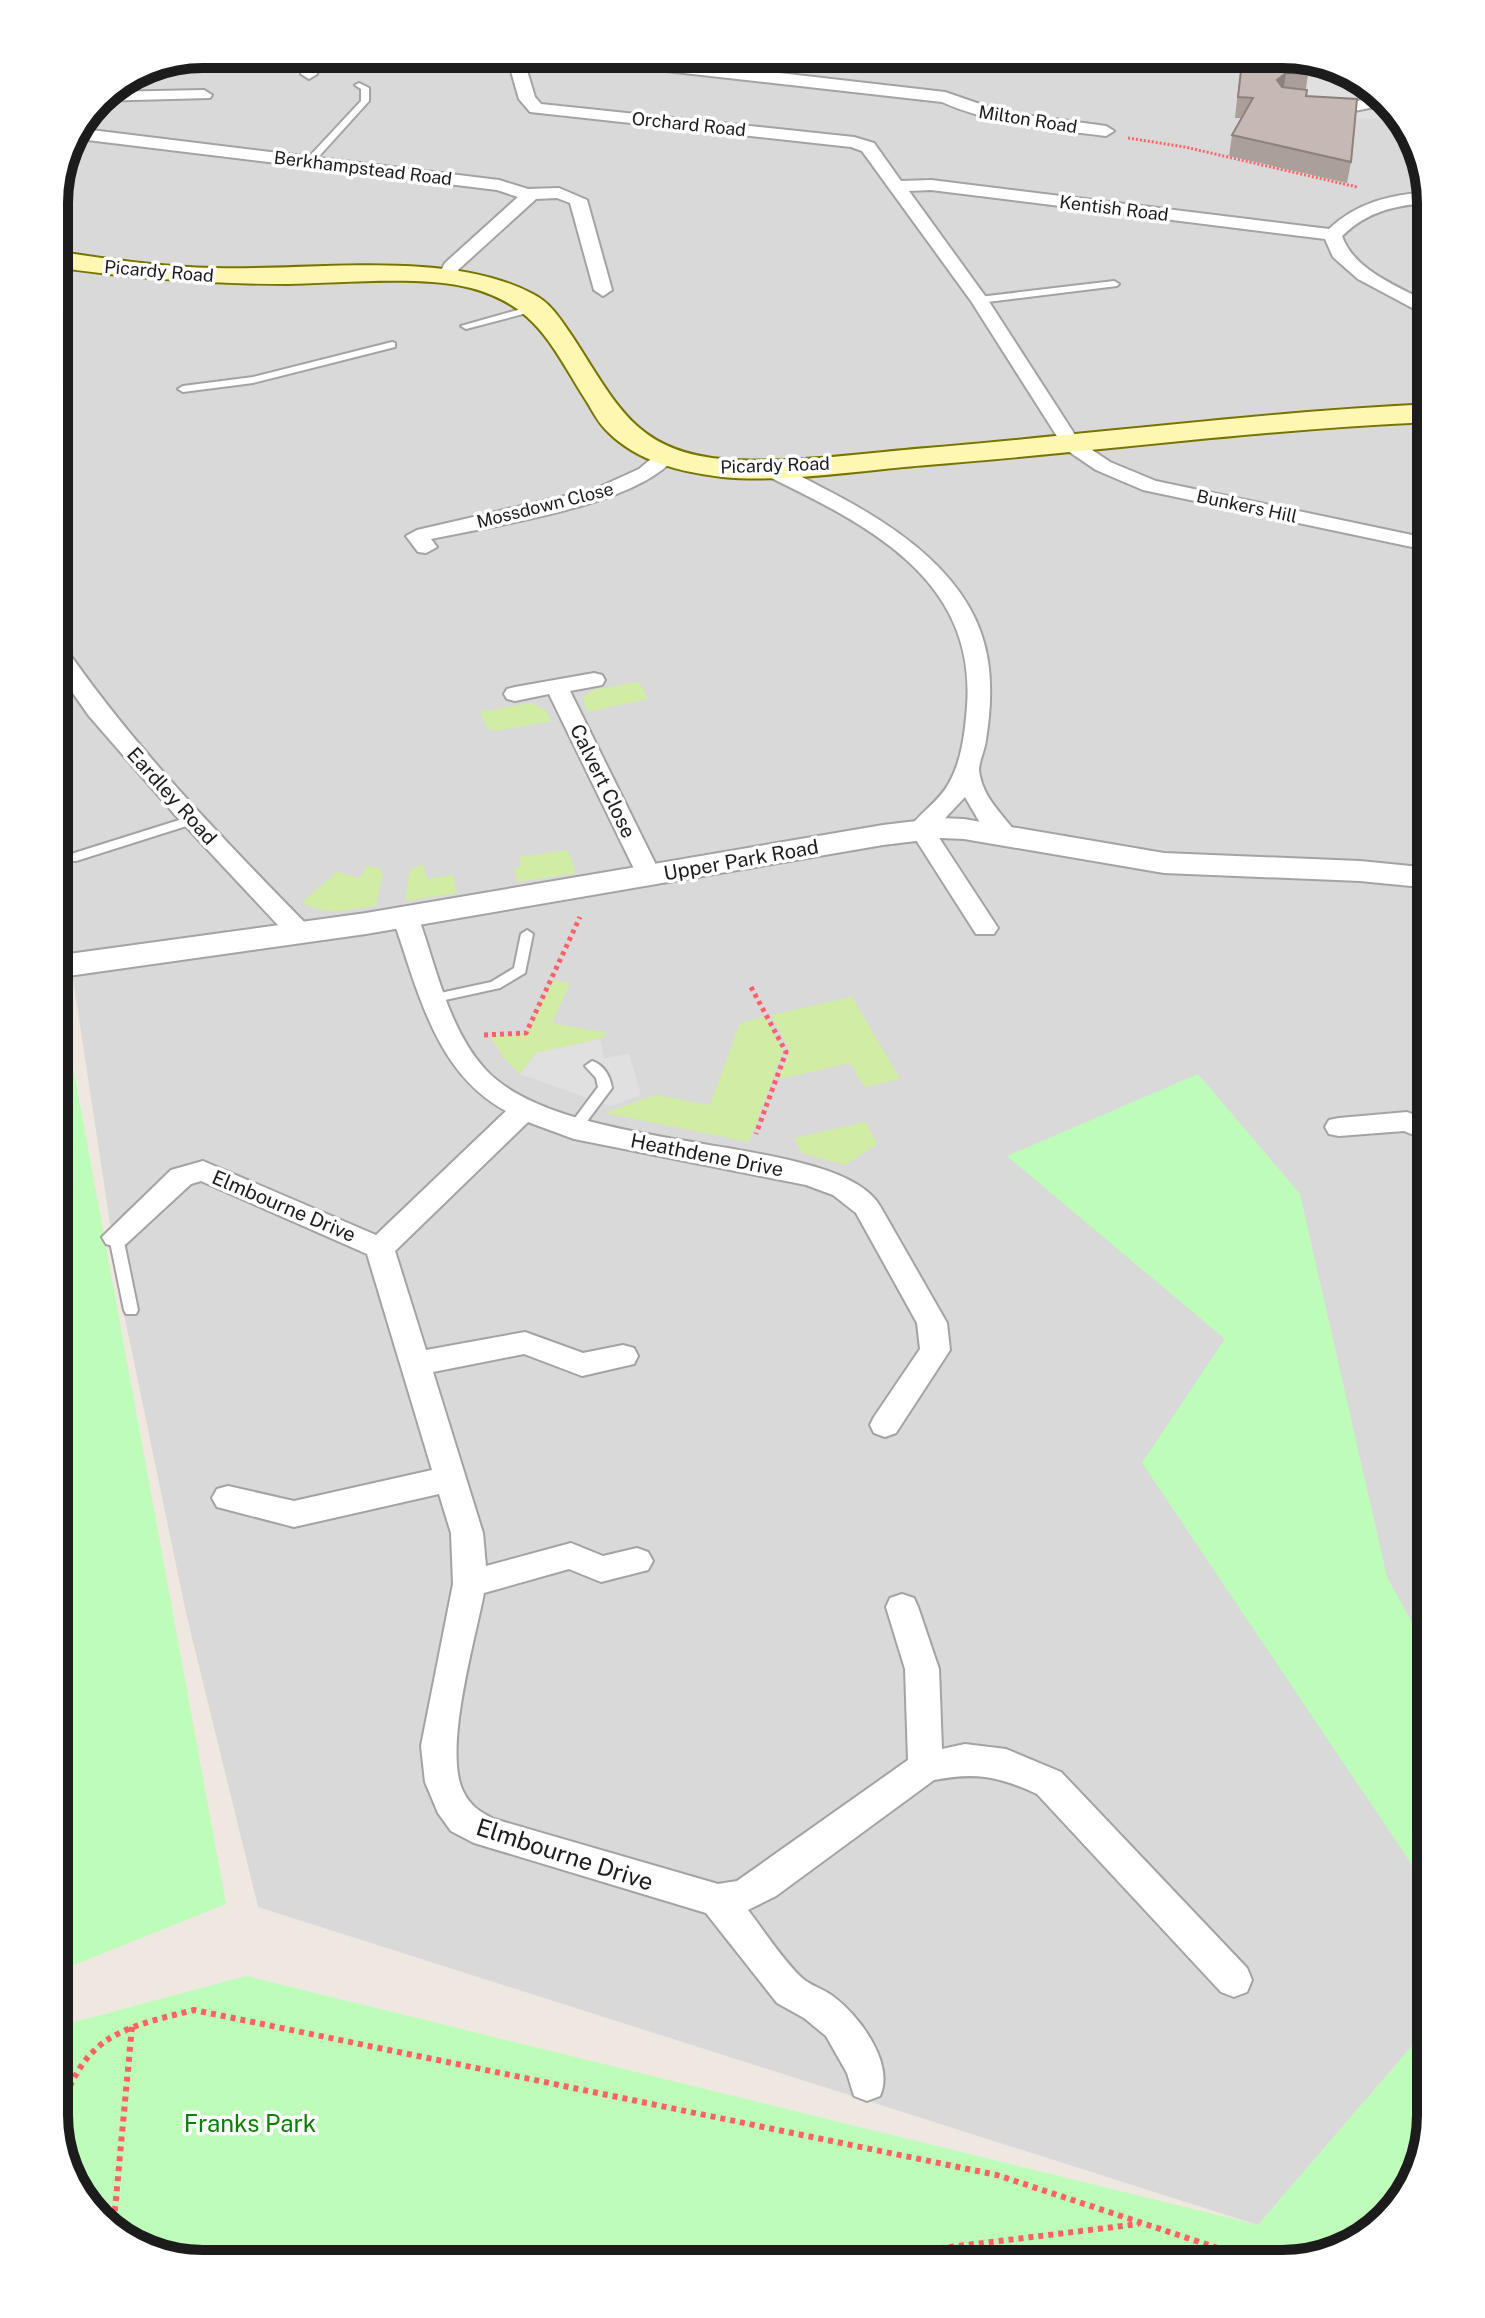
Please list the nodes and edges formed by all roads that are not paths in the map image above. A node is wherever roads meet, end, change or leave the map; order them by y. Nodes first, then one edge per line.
1 (310, 68) edge
2 (518, 68) edge
3 (684, 68) edge
4 (309, 74) dead end
5 (359, 85) dead end
6 (204, 95) dead end
7 (121, 97) edge
8 (1297, 102) edge
9 (1372, 102) edge
10 (1106, 131) dead end
11 (87, 135) edge
12 (309, 162) junction
13 (894, 186) junction
14 (527, 194) junction
15 (1417, 199) edge
16 (1333, 235) junction
17 (68, 261) edge
18 (447, 276) junction
19 (1114, 284) dead end
20 (603, 290) dead end
21 (979, 300) junction
22 (1417, 304) edge
23 (535, 308) junction
24 (466, 326) dead end
25 (392, 345) dead end
26 (183, 389) dead end
27 (1417, 414) edge
28 (1072, 445) junction
29 (665, 457) junction
30 (766, 468) junction
31 (416, 535) dead end
32 (1417, 542) edge
33 (68, 668) edge
34 (594, 680) dead end
35 (556, 686) junction
36 (515, 694) dead end
37 (969, 772) junction
38 (192, 820) junction
39 (921, 829) junction
40 (1007, 837) junction
41 (72, 858) dead end
42 (650, 877) junction
43 (1417, 877) edge
44 (406, 919) junction
45 (985, 928) dead end
46 (301, 934) junction
47 (527, 934) dead end
48 (68, 965) edge
49 (436, 998) junction
50 (592, 1066) dead end
51 (526, 1108) junction
52 (1417, 1126) edge
53 (1339, 1127) dead end
54 (574, 1129) junction
55 (116, 1237) joint
56 (380, 1248) junction
57 (131, 1310) dead end
58 (623, 1356) dead end
59 (413, 1364) junction
60 (885, 1425) dead end
61 (449, 1479) junction
62 (228, 1498) dead end
63 (637, 1561) dead end
64 (469, 1584) junction
65 (902, 1607) dead end
66 (925, 1767) junction
67 (718, 1900) junction
68 (1234, 1980) dead end
69 (867, 2083) dead end

1 - 4 street
2 - 13 street, Orchard Road
3 - 10 street, Milton Road
5 - 12 lane
6 - 7 street
8 - 9 street
11 - 12 street, Berkhampstead Road
12 - 14 street, Berkhampstead Road
13 - 16 street, Kentish Road
13 - 21 street
14 - 18 street
14 - 20 street, Berkhampstead Road
15 - 16 street
16 - 22 street
17 - 18 main road, Picardy Road
18 - 23 main road, Picardy Road
19 - 21 lane
21 - 28 street
23 - 24 lane
23 - 29 main road, Picardy Road
25 - 26 lane
27 - 28 main road, Picardy Road
28 - 30 main road, Picardy Road
28 - 32 street, Bunkers Hill
29 - 30 main road, Picardy Road
29 - 31 street, Mossdown Close
30 - 37 street
33 - 38 street, Eardley Road
34 - 35 street
35 - 36 street
35 - 42 street, Calvert Close
37 - 39 street
37 - 40 street
38 - 41 lane
38 - 46 street, Eardley Road
39 - 40 street, Upper Park Road
39 - 42 street, Upper Park Road
39 - 45 street
40 - 43 street, Upper Park Road
42 - 44 street, Upper Park Road
44 - 46 street, Upper Park Road
44 - 49 street, Heathdene Drive
46 - 48 street, Upper Park Road
47 - 49 lane
49 - 51 street, Heathdene Drive
50 - 54 lane
51 - 54 street, Heathdene Drive
51 - 56 street, Elmbourne Drive
52 - 53 street
54 - 60 street, Heathdene Drive
55 - 56 street, Elmbourne Drive
55 - 57 lane
56 - 59 street, Elmbourne Drive
58 - 59 street
59 - 61 street, Elmbourne Drive
61 - 62 street
61 - 64 street, Elmbourne Drive
63 - 64 street
64 - 67 street, Elmbourne Drive
65 - 66 street
66 - 67 street
66 - 68 street
67 - 69 street

